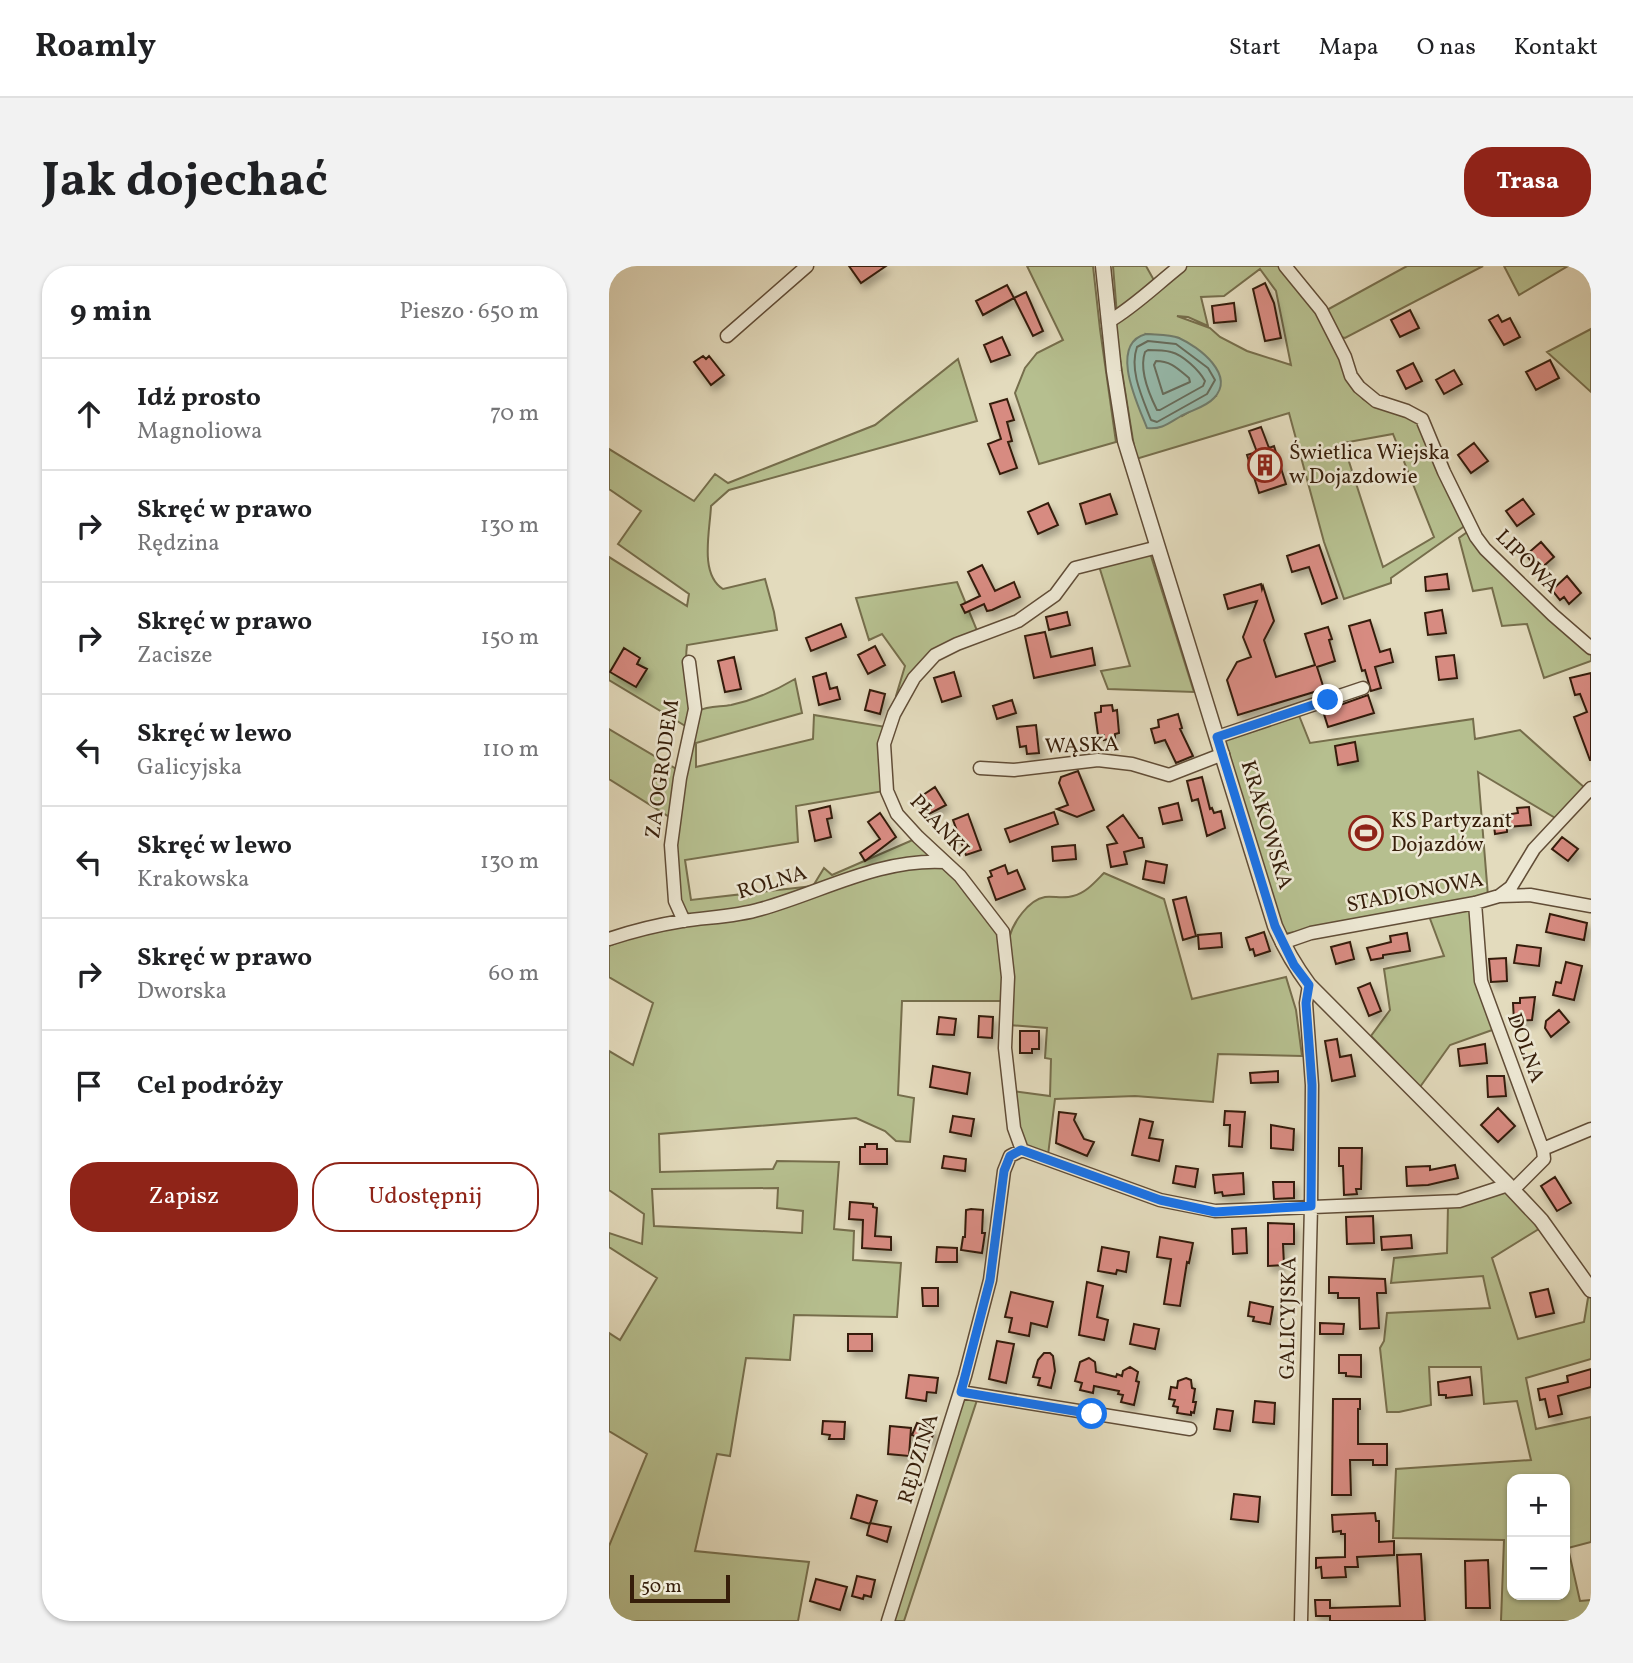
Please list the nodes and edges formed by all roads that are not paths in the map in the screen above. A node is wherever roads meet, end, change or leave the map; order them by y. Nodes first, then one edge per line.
1 (807, 266) edge
2 (1103, 266) edge
3 (1179, 266) edge
4 (1285, 266) edge
5 (1108, 322) junction
6 (727, 336) dead end
7 (1158, 547) junction
8 (1591, 648) edge
9 (689, 662) dead end
10 (1363, 688) dead end
11 (1217, 737) junction
12 (1223, 754) junction
13 (981, 768) dead end
14 (1591, 788) edge
15 (945, 862) junction
16 (1499, 896) junction
17 (1475, 903) junction
18 (1591, 906) edge
19 (684, 921) junction
20 (609, 939) edge
21 (1282, 943) junction
22 (1309, 985) junction
23 (1320, 997) junction
24 (1307, 1017) junction
25 (1591, 1129) edge
26 (1543, 1149) junction
27 (1021, 1150) junction
28 (1510, 1187) junction
29 (1311, 1206) junction
30 (1591, 1290) edge
31 (961, 1392) junction
32 (1190, 1429) dead end
33 (888, 1621) edge
34 (1301, 1621) edge

1 - 6 street
2 - 5 street, KRAKOWSKA
3 - 5 street
4 - 8 street, LIPOWA
5 - 7 street, KRAKOWSKA
7 - 11 street, KRAKOWSKA
7 - 15 street, PŁANKI
9 - 19 street, ZA OGRODEM
10 - 11 street
11 - 12 street, KRAKOWSKA
12 - 13 street, WĄSKA
12 - 21 street, KRAKOWSKA
14 - 16 street, STADIONOWA
15 - 19 street, ROLNA
15 - 27 street, PŁANKI
16 - 17 street, STADIONOWA
16 - 18 street
17 - 21 street, STADIONOWA
17 - 26 street, DOLNA
19 - 20 street, ROLNA
21 - 22 street, KRAKOWSKA
22 - 23 street, KRAKOWSKA
22 - 24 street, GALICYJSKA
23 - 24 street
23 - 28 street, KRAKOWSKA
24 - 29 street, GALICYJSKA
25 - 26 street
26 - 28 street
27 - 29 street
27 - 31 street, RĘDZINA
28 - 29 street
28 - 30 street, KRAKOWSKA
29 - 34 street, GALICYJSKA
31 - 32 street
31 - 33 street, RĘDZINA

